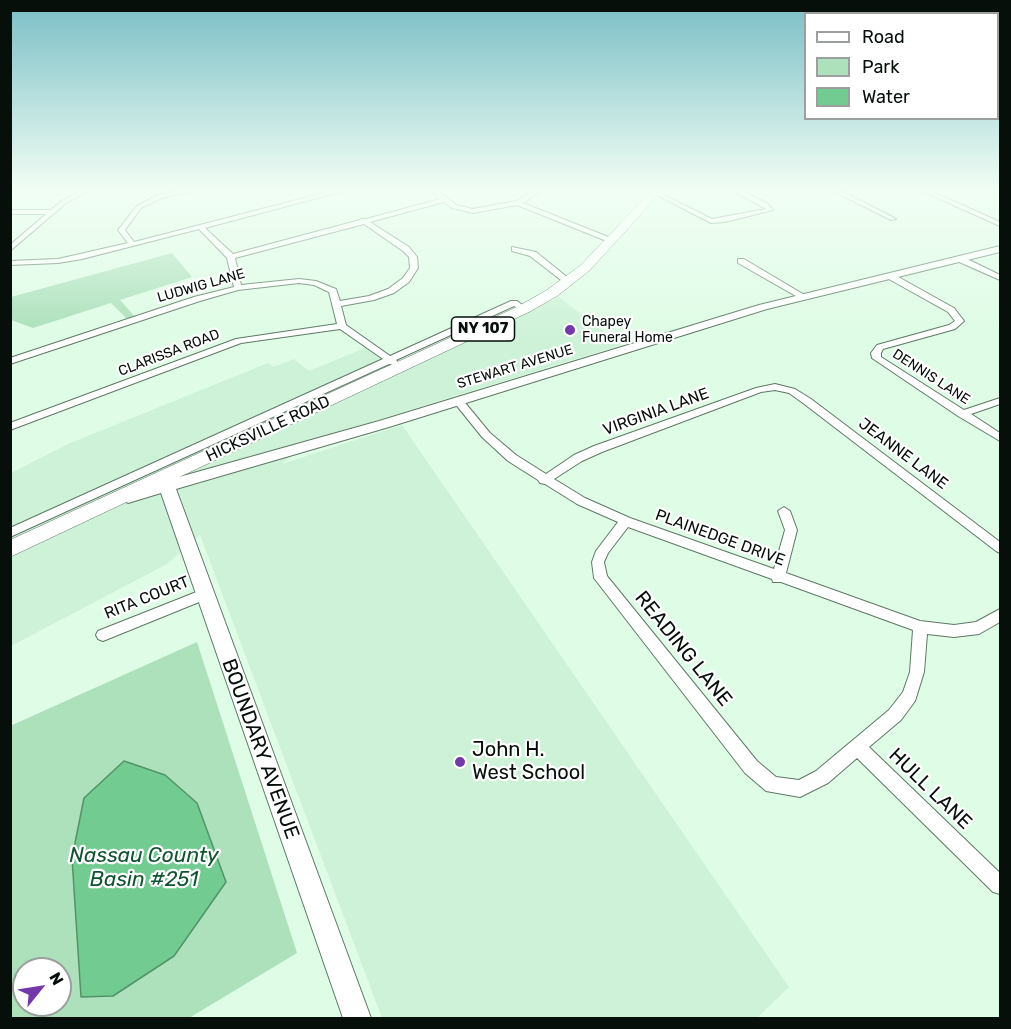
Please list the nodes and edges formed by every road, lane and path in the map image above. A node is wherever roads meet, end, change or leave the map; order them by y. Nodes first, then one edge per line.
1 (25, 236) edge
2 (126, 236) edge
3 (164, 236) edge
4 (210, 236) edge
5 (306, 236) edge
6 (387, 236) edge
7 (602, 236) edge
8 (616, 236) edge
9 (612, 240) junction
10 (132, 244) junction
11 (10, 249) edge
12 (515, 249) dead end
13 (1000, 249) edge
14 (231, 257) junction
15 (960, 259) junction
16 (741, 261) dead end
17 (10, 263) edge
18 (890, 276) junction
19 (1000, 278) edge
20 (569, 282) junction
21 (238, 288) junction
22 (804, 297) junction
23 (338, 304) junction
24 (342, 326) junction
25 (10, 361) edge
26 (395, 364) junction
27 (784, 389) joint
28 (458, 401) junction
29 (1000, 401) edge
30 (962, 414) junction
31 (11, 426) edge
32 (1000, 438) edge
33 (544, 480) junction
34 (166, 482) junction
35 (784, 511) dead end
36 (626, 521) junction
37 (10, 533) edge
38 (1000, 548) edge
39 (10, 549) edge
40 (778, 578) junction
41 (204, 594) junction
42 (1000, 615) edge
43 (920, 627) junction
44 (103, 635) dead end
45 (857, 747) junction
46 (1000, 885) edge
47 (357, 1018) edge

1 - 11 street
2 - 10 street
3 - 10 street
4 - 14 street
5 - 14 street
6 - 23 street
7 - 9 street
8 - 9 main road, HICKSVILLE ROAD / NY 107
9 - 20 main road, HICKSVILLE ROAD / NY 107
10 - 17 street
12 - 20 street
13 - 15 main road, STEWART AVENUE
14 - 21 street
15 - 18 main road, STEWART AVENUE
15 - 19 street
16 - 22 street
18 - 22 main road, STEWART AVENUE
18 - 30 street, DENNIS LANE
20 - 26 main road, HICKSVILLE ROAD / NY 107
21 - 23 street, LUDWIG LANE
21 - 25 street, LUDWIG LANE
22 - 28 main road, STEWART AVENUE
23 - 24 street
24 - 26 street
24 - 31 street, CLARISSA ROAD
26 - 34 main road, HICKSVILLE ROAD / NY 107
26 - 37 street, HICKSVILLE ROAD
27 - 33 street, VIRGINIA LANE
27 - 38 street, JEANNE LANE
28 - 33 street, PLAINEDGE DRIVE
28 - 34 main road, STEWART AVENUE
29 - 30 street
30 - 32 street, DENNIS LANE
33 - 36 street, PLAINEDGE DRIVE
34 - 39 main road, HICKSVILLE ROAD / NY 107
34 - 41 main road, BOUNDARY AVENUE
35 - 40 street
36 - 40 street, PLAINEDGE DRIVE
36 - 45 street, READING LANE
40 - 43 street, PLAINEDGE DRIVE
41 - 44 street, RITA COURT
41 - 47 main road, BOUNDARY AVENUE
42 - 43 street, PLAINEDGE DRIVE
43 - 45 street
45 - 46 street, HULL LANE

